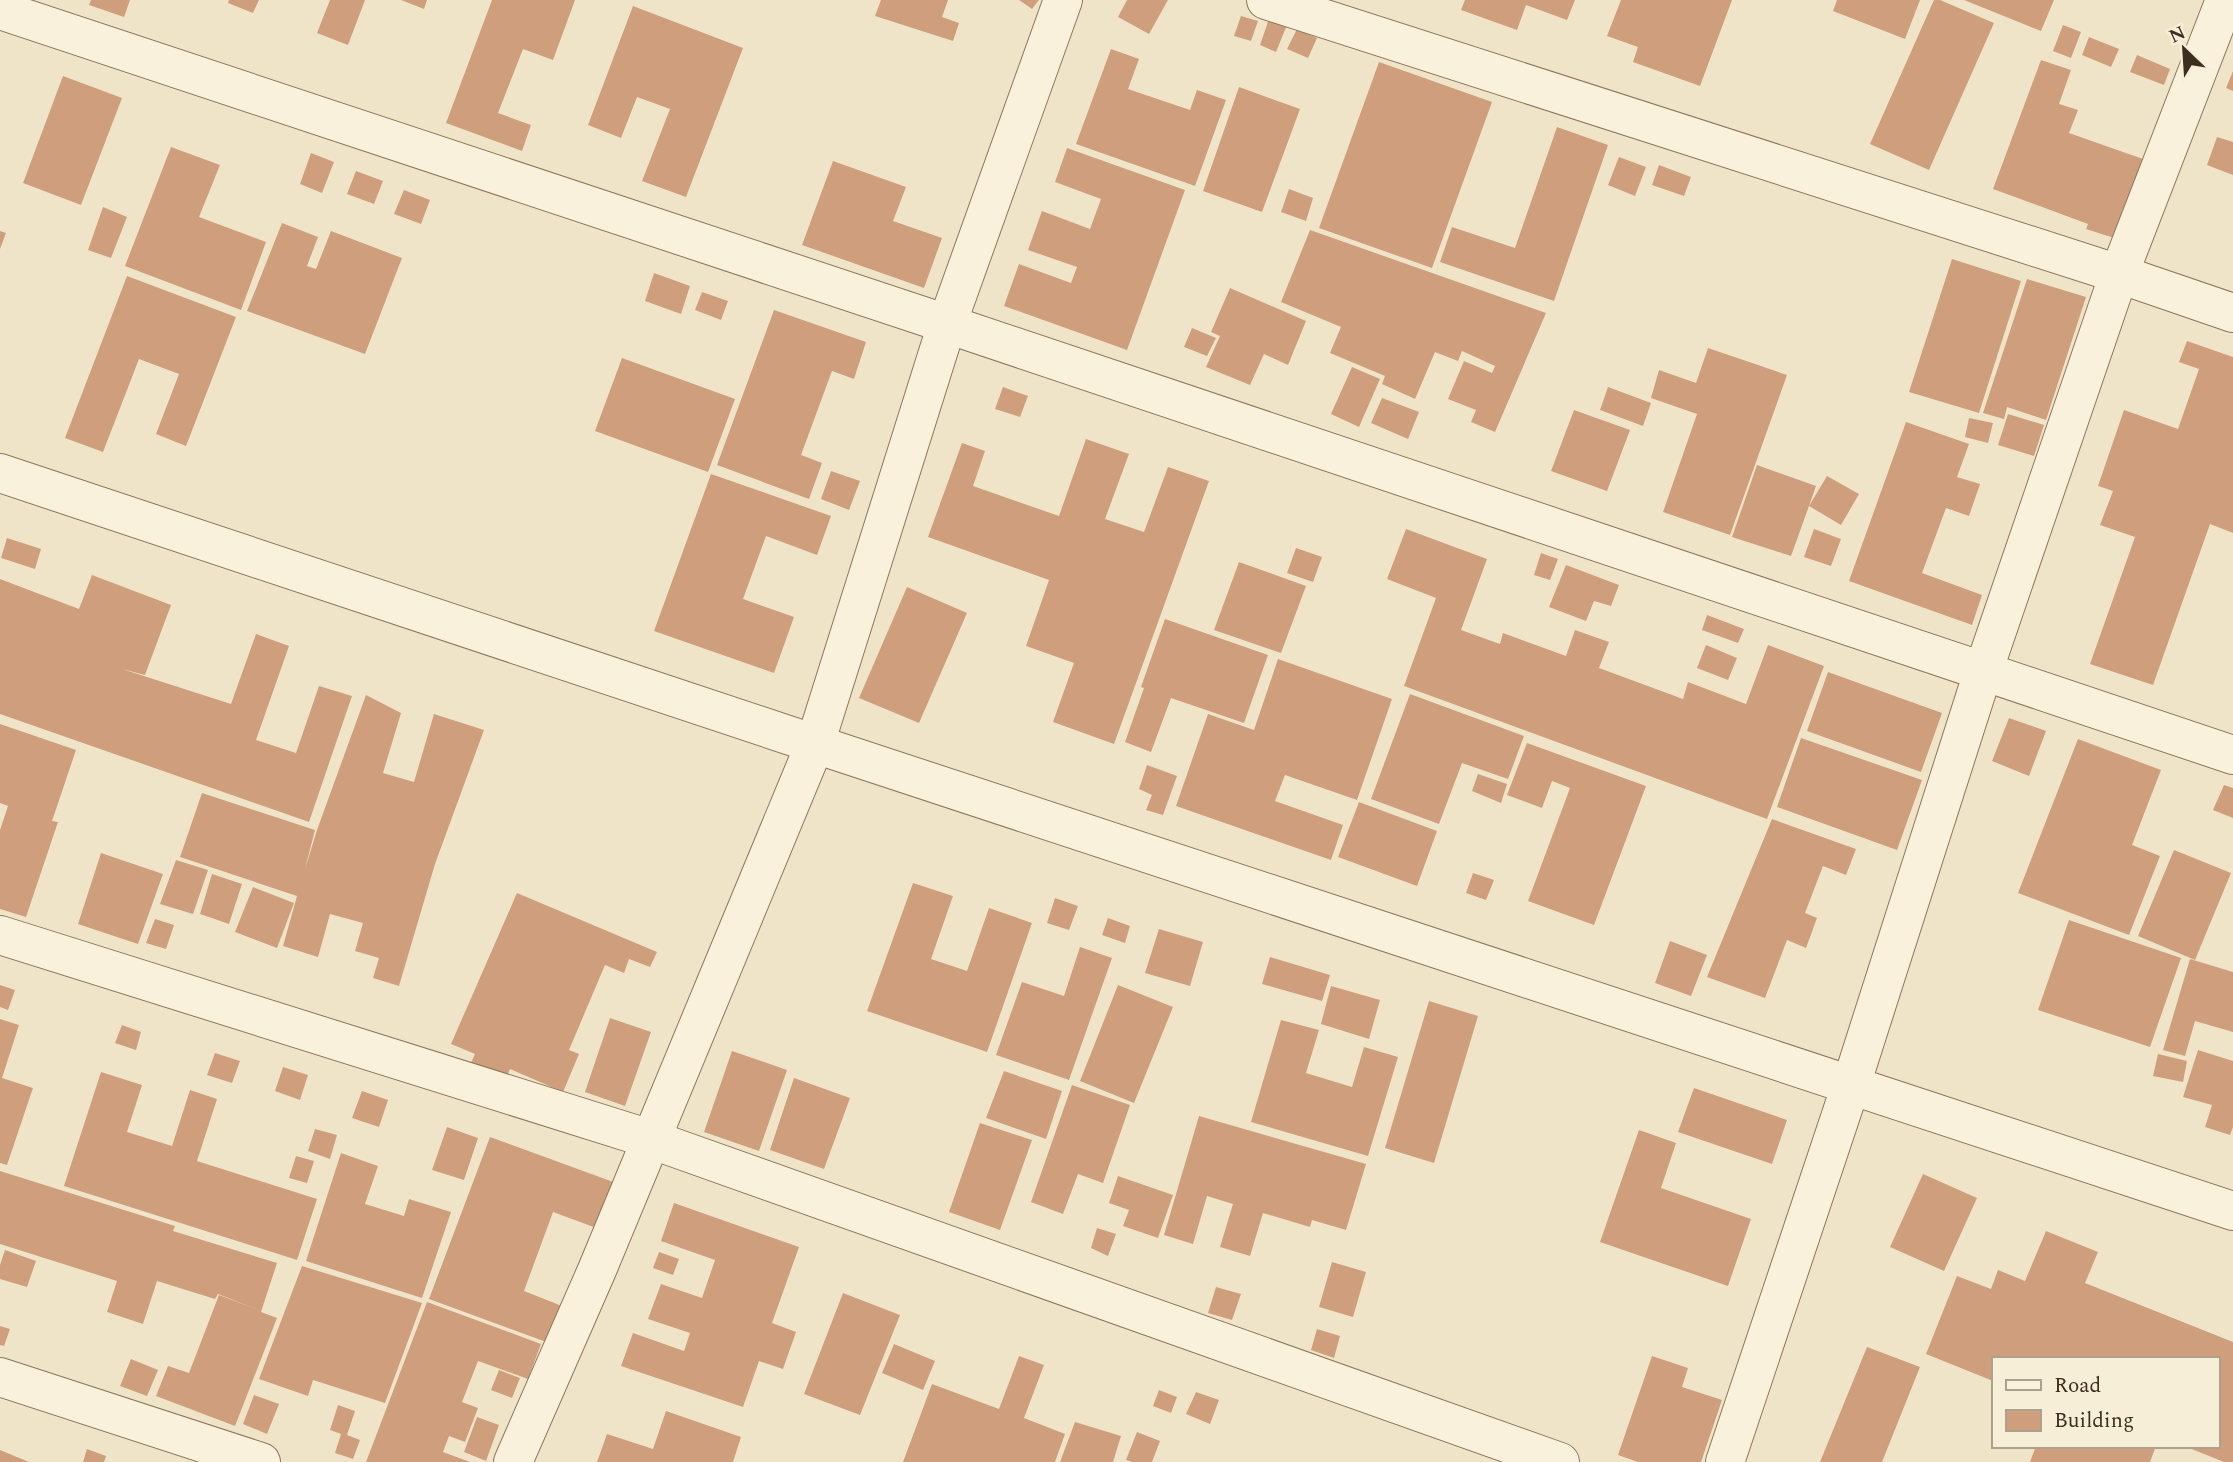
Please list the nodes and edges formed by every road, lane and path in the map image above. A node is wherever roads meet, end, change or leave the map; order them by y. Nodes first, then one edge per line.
1 (1062, 0) edge
2 (1266, 0) edge
3 (2224, 0) edge
4 (0, 10) edge
5 (2119, 274) junction
6 (2233, 313) edge
7 (947, 324) junction
8 (0, 473) edge
9 (1983, 672) junction
10 (815, 744) junction
11 (2233, 755) edge
12 (0, 935) edge
13 (1851, 1085) junction
14 (650, 1139) junction
15 (2233, 1211) edge
16 (0, 1377) edge
17 (261, 1462) edge
18 (513, 1462) edge
19 (1560, 1462) edge
20 (1725, 1462) edge

1 - 7 street
2 - 5 street
3 - 5 street
4 - 7 street
5 - 6 street
5 - 9 street
7 - 9 street
7 - 10 street
8 - 10 street
9 - 11 street
9 - 13 street
10 - 13 street
10 - 14 street
12 - 14 street
13 - 15 street
13 - 20 street
14 - 18 street
14 - 19 street
16 - 17 street

